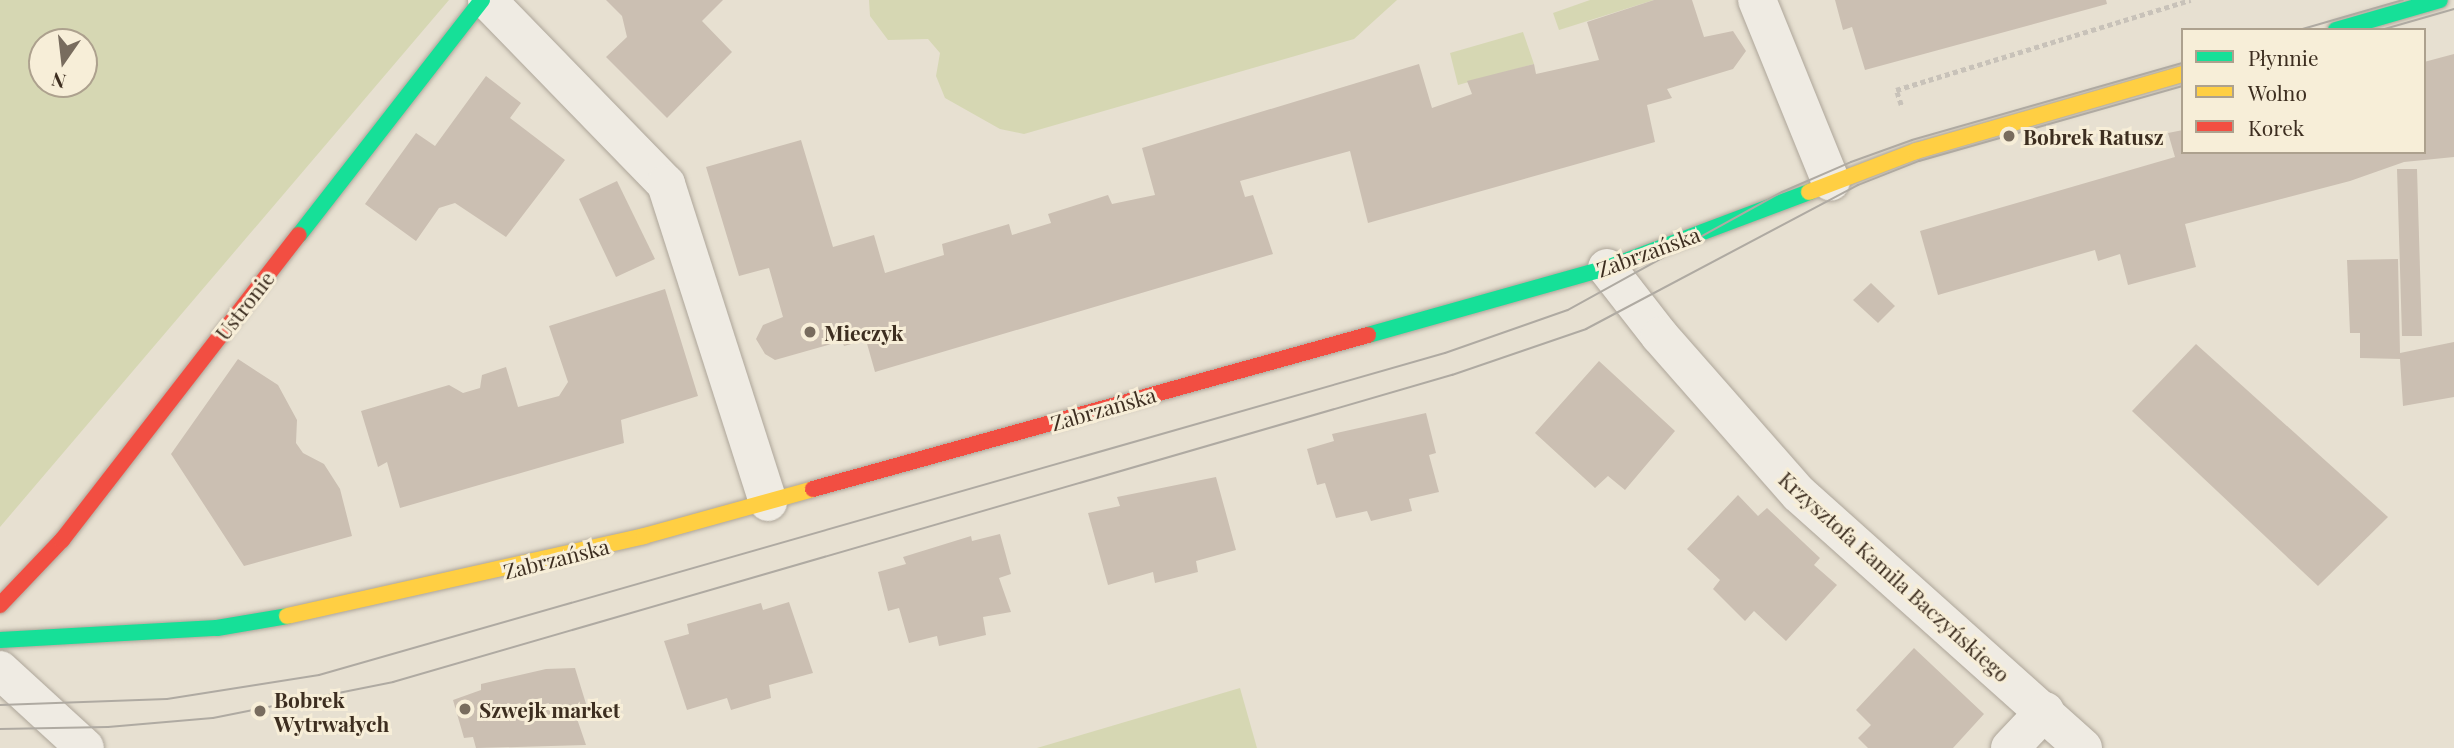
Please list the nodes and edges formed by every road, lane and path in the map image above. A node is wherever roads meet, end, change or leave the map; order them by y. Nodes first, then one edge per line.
1 (482, 0) edge
2 (487, 0) edge
3 (1757, 0) edge
4 (2191, 0) edge
5 (2440, 0) edge
6 (2343, 28) edge
7 (2181, 75) edge
8 (1904, 115) dead end
9 (1831, 182) junction
10 (1607, 268) junction
11 (768, 502) junction
12 (0, 605) edge
13 (0, 640) edge
14 (0, 670) edge
15 (2045, 711) junction
16 (85, 748) edge
17 (2010, 748) edge
18 (2083, 748) edge

1 - 12 street, Ustronie
2 - 11 street
3 - 9 street
4 - 8 path
5 - 6 street
7 - 9 street, Zabrzańska
9 - 10 street, Zabrzańska
10 - 11 street, Zabrzańska
10 - 15 street, Krzysztofa Kamila Baczyńskiego
11 - 13 street, Zabrzańska
14 - 16 street
15 - 17 street
15 - 18 street, Krzysztofa Kamila Baczyńskiego

